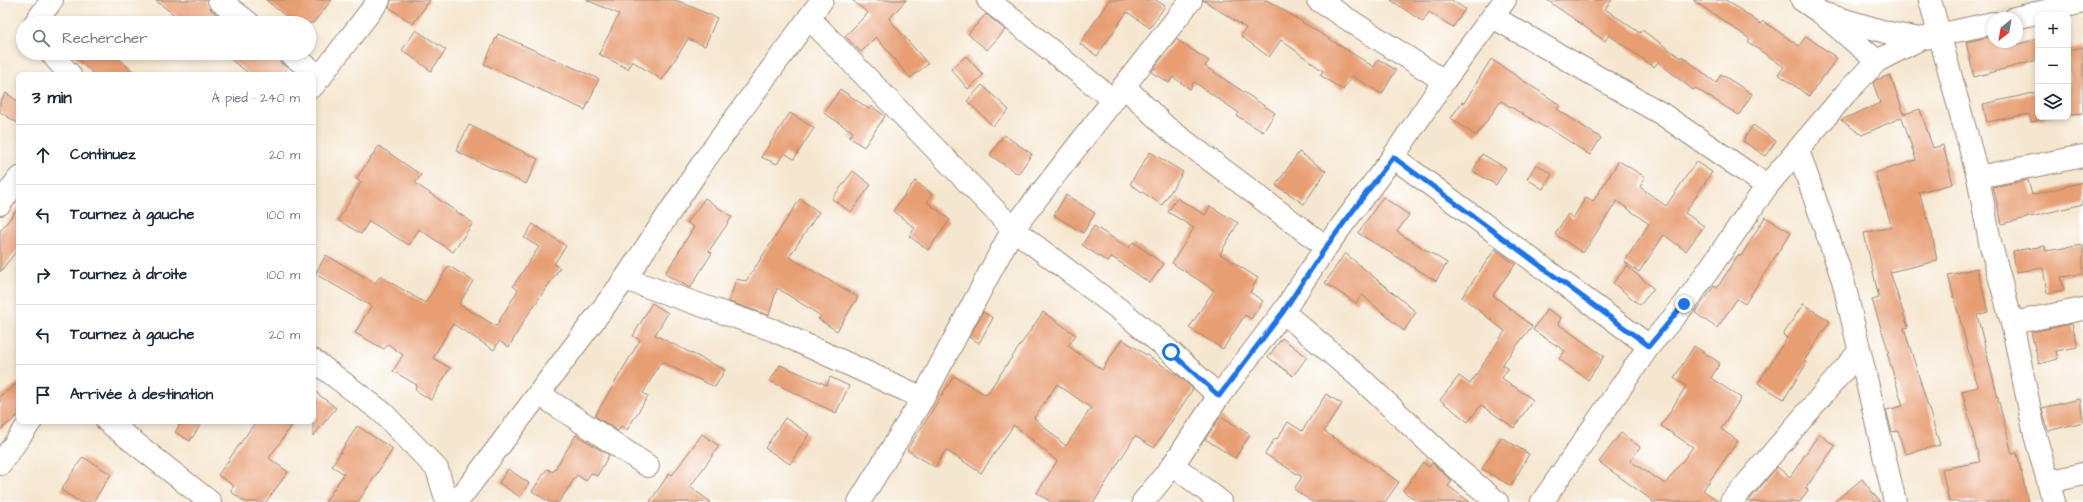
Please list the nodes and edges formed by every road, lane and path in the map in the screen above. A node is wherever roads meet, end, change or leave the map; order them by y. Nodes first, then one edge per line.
1 (52, 0) edge
2 (219, 0) edge
3 (379, 0) edge
4 (822, 0) edge
5 (988, 0) edge
6 (1191, 0) edge
7 (1318, 0) edge
8 (1802, 0) edge
9 (1930, 0) edge
10 (2083, 2) edge
11 (1499, 9) edge
12 (1821, 13) junction
13 (40, 16) edge
14 (240, 16) edge
15 (2023, 16) edge
16 (809, 18) junction
17 (1987, 24) edge
18 (1930, 37) junction
19 (57, 60) edge
20 (296, 60) edge
21 (1877, 61) junction
22 (67, 72) edge
23 (307, 72) edge
24 (1444, 81) junction
25 (317, 82) edge
26 (1118, 93) junction
27 (1798, 150) junction
28 (2083, 156) edge
29 (1393, 157) junction
30 (1978, 177) junction
31 (16, 182) edge
32 (1767, 186) junction
33 (0, 204) edge
34 (1013, 229) junction
35 (1326, 247) junction
36 (625, 279) junction
37 (2083, 309) edge
38 (1283, 312) junction
39 (2012, 323) junction
40 (1649, 346) junction
41 (1858, 352) junction
42 (316, 362) edge
43 (538, 394) junction
44 (1219, 396) junction
45 (923, 398) junction
46 (29, 424) edge
47 (111, 424) edge
48 (0, 464) edge
49 (1173, 465) junction
50 (648, 466) dead end
51 (2083, 474) edge
52 (2052, 492) edge
53 (210, 502) edge
54 (447, 502) edge
55 (457, 502) edge
56 (859, 502) edge
57 (1143, 502) edge
58 (1221, 502) edge
59 (1498, 502) edge
60 (1542, 502) edge
61 (1732, 502) edge
62 (1895, 502) edge

1 - 13 street
2 - 14 street
3 - 25 street
4 - 16 street
5 - 26 street
6 - 26 street
7 - 24 street
8 - 12 street
9 - 18 street
10 - 15 street
11 - 24 street
11 - 32 street
12 - 18 street
12 - 21 street
16 - 34 street
16 - 36 street
17 - 18 street
18 - 21 street
18 - 30 street
19 - 22 street
20 - 23 street
21 - 27 street
24 - 29 street
26 - 34 street
26 - 35 street
27 - 32 street
27 - 41 street
28 - 30 street
29 - 35 street
29 - 40 street
30 - 39 street
31 - 33 street
32 - 40 street
34 - 44 street
34 - 45 street
35 - 38 street
36 - 43 street
36 - 45 street
37 - 39 street
38 - 44 street
38 - 59 street
39 - 52 street
40 - 60 street
41 - 61 street
41 - 62 street
42 - 54 street
43 - 50 street
43 - 55 street
44 - 49 street
45 - 56 street
46 - 48 street
47 - 53 street
49 - 57 street
49 - 58 street
51 - 52 street

